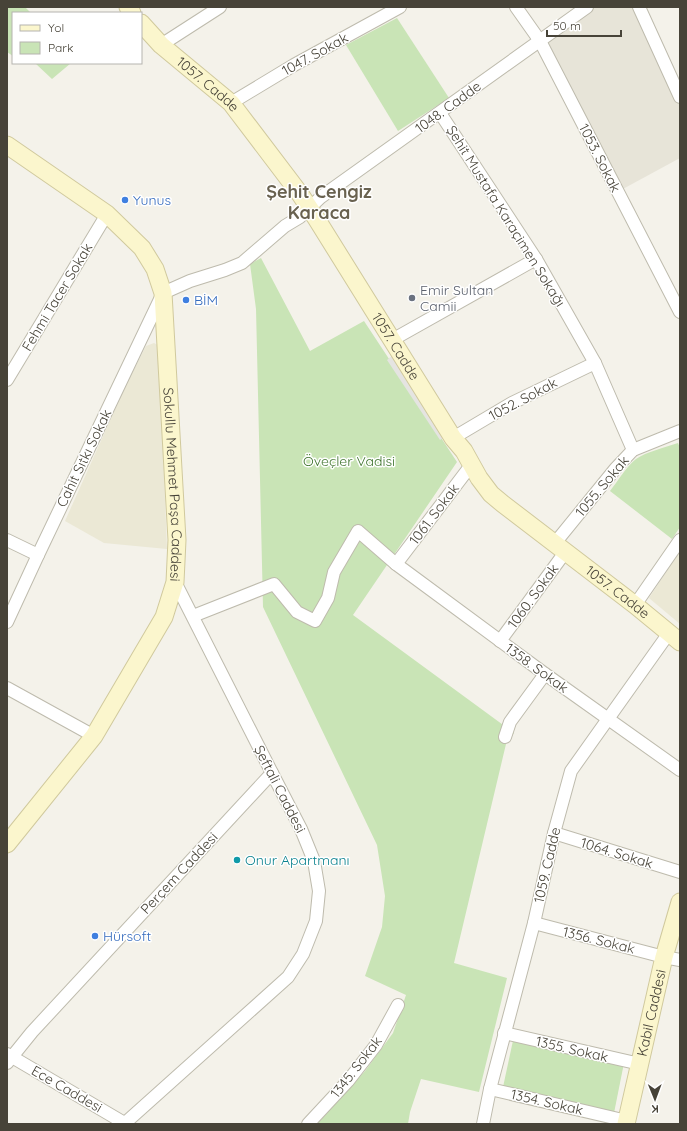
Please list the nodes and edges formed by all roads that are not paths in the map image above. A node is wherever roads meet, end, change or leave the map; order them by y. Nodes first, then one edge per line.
1 (220, 7) edge
2 (400, 7) edge
3 (516, 7) edge
4 (587, 7) edge
5 (639, 7) edge
6 (142, 24) edge
7 (540, 41) junction
8 (161, 45) junction
9 (680, 97) edge
10 (231, 103) junction
11 (440, 113) junction
12 (7, 145) edge
13 (309, 207) junction
14 (107, 214) junction
15 (536, 259) junction
16 (163, 293) junction
17 (680, 312) edge
18 (392, 340) junction
19 (595, 362) junction
20 (7, 380) edge
21 (680, 431) edge
22 (453, 438) junction
23 (633, 450) junction
24 (472, 464) junction
25 (7, 540) edge
26 (680, 540) edge
27 (560, 547) junction
28 (38, 555) junction
29 (396, 564) junction
30 (175, 582) junction
31 (635, 605) junction
32 (193, 616) junction
33 (7, 622) edge
34 (674, 637) edge
35 (500, 641) junction
36 (545, 674) junction
37 (7, 688) edge
38 (608, 720) junction
39 (94, 736) junction
40 (505, 737) dead end
41 (680, 770) edge
42 (272, 773) junction
43 (554, 833) junction
44 (7, 844) edge
45 (680, 872) edge
46 (680, 902) edge
47 (534, 923) junction
48 (672, 958) edge
49 (398, 1005) dead end
50 (504, 1033) junction
51 (8, 1058) edge
52 (640, 1064) junction
53 (490, 1089) junction
54 (627, 1122) edge
55 (125, 1124) edge
56 (308, 1124) edge
57 (483, 1124) edge

1 - 8 street
2 - 10 street, 1047. Sokak
3 - 7 street, 1053. Sokak
4 - 7 street, 1048. Cadde
5 - 9 street
6 - 8 main road, 1057. Cadde
7 - 11 street, 1048. Cadde
7 - 17 street, 1053. Sokak
8 - 10 main road, 1057. Cadde
10 - 13 main road, 1057. Cadde
11 - 13 street, 1048. Cadde
11 - 15 street, Şehit Mustafa Karaçimen Sokağı
12 - 14 main road, Sokullu Mehmet Paşa Caddesi
13 - 16 street, 1048. Cadde
13 - 18 main road, 1057. Cadde
14 - 16 main road, Sokullu Mehmet Paşa Caddesi
14 - 20 street, Fehmi Tacer Sokak
15 - 18 street
15 - 19 street, Şehit Mustafa Karaçimen Sokağı
16 - 28 street, Cahit Sıtkı Sokak
16 - 30 main road, Sokullu Mehmet Paşa Caddesi
18 - 22 main road, 1057. Cadde
19 - 22 street, 1052. Sokak
19 - 23 street, Şehit Mustafa Karaçimen Sokağı
21 - 23 street, 1055. Sokak
22 - 24 main road, 1057. Cadde
23 - 27 street, 1055. Sokak
24 - 27 main road, 1057. Cadde
24 - 29 street, 1061. Sokak
25 - 28 street
26 - 31 street
27 - 31 main road, 1057. Cadde
27 - 35 street, 1060. Sokak
28 - 33 street, Cahit Sıtkı Sokak
29 - 32 street, 1358. Sokak
29 - 35 street, 1358. Sokak
30 - 32 street, Şeftali Caddesi
30 - 39 main road, Sokullu Mehmet Paşa Caddesi
31 - 34 main road, 1057. Cadde
32 - 42 street, Şeftali Caddesi
34 - 38 street, 1059. Cadde
35 - 36 street, 1358. Sokak
36 - 38 street, 1358. Sokak
36 - 40 street
37 - 39 street
38 - 41 street, 1358. Sokak
38 - 43 street, 1059. Cadde
39 - 44 main road, Sokullu Mehmet Paşa Caddesi
42 - 51 street, Perçem Caddesi
42 - 55 street, Şeftali Caddesi
43 - 45 street, 1064. Sokak
43 - 47 street, 1059. Cadde
46 - 48 main road, Kabil Caddesi
47 - 48 street, 1356. Sokak
47 - 50 street, 1059. Cadde
48 - 52 main road, Kabil Caddesi
49 - 56 street, 1345. Sokak
50 - 52 street, 1355. Sokak
50 - 53 street, 1059. Cadde
51 - 55 street, Ece Caddesi
52 - 54 main road, Kabil Caddesi
53 - 54 street, 1354. Sokak
53 - 57 street, 1059. Cadde

